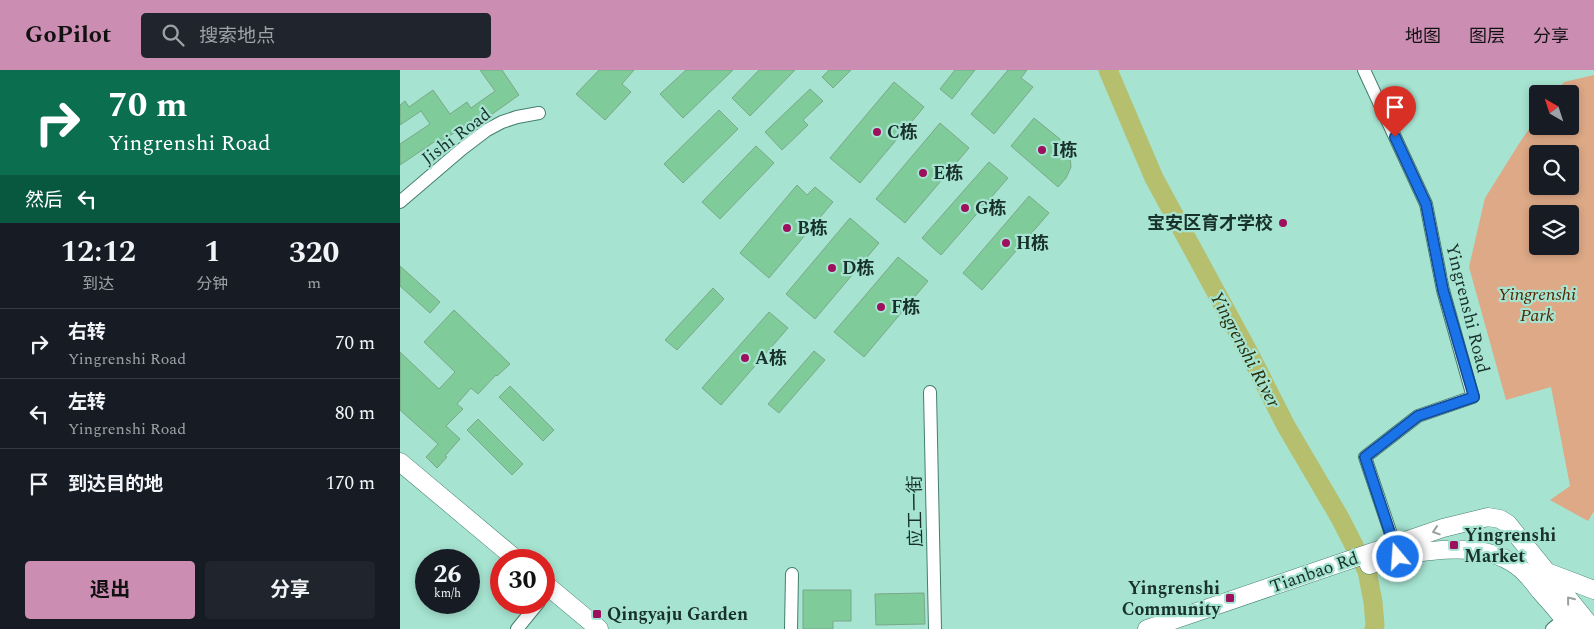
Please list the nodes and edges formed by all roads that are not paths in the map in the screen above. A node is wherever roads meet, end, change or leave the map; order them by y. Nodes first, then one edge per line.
1 (1364, 70) edge
2 (539, 112) dead end
3 (400, 202) edge
4 (930, 392) dead end
5 (400, 462) edge
6 (400, 477) edge
7 (504, 549) edge
8 (490, 553) edge
9 (1388, 553) junction
10 (1343, 568) junction
11 (1546, 572) junction
12 (792, 574) dead end
13 (1594, 590) edge
14 (555, 592) edge
15 (555, 607) edge
16 (529, 614) edge
17 (1563, 626) edge
18 (516, 629) edge
19 (581, 629) edge
20 (599, 629) edge
21 (791, 629) edge
22 (935, 629) edge
23 (1147, 629) edge
24 (1182, 629) edge
25 (1593, 629) edge

1 - 9 street, Yingrenshi Road
2 - 3 street, Jishi Road
4 - 22 street, 应工一街
5 - 7 street
6 - 8 street
9 - 10 street, Tianbao Rd
11 -> 9 street, Tianbao Rd
9 - 17 street, Tianbao Rd
10 - 23 street, Tianbao Rd
10 - 24 street, Tianbao Rd
11 - 13 street
25 -> 11 street
12 - 21 street
14 - 20 street
15 - 19 street
16 - 18 street

